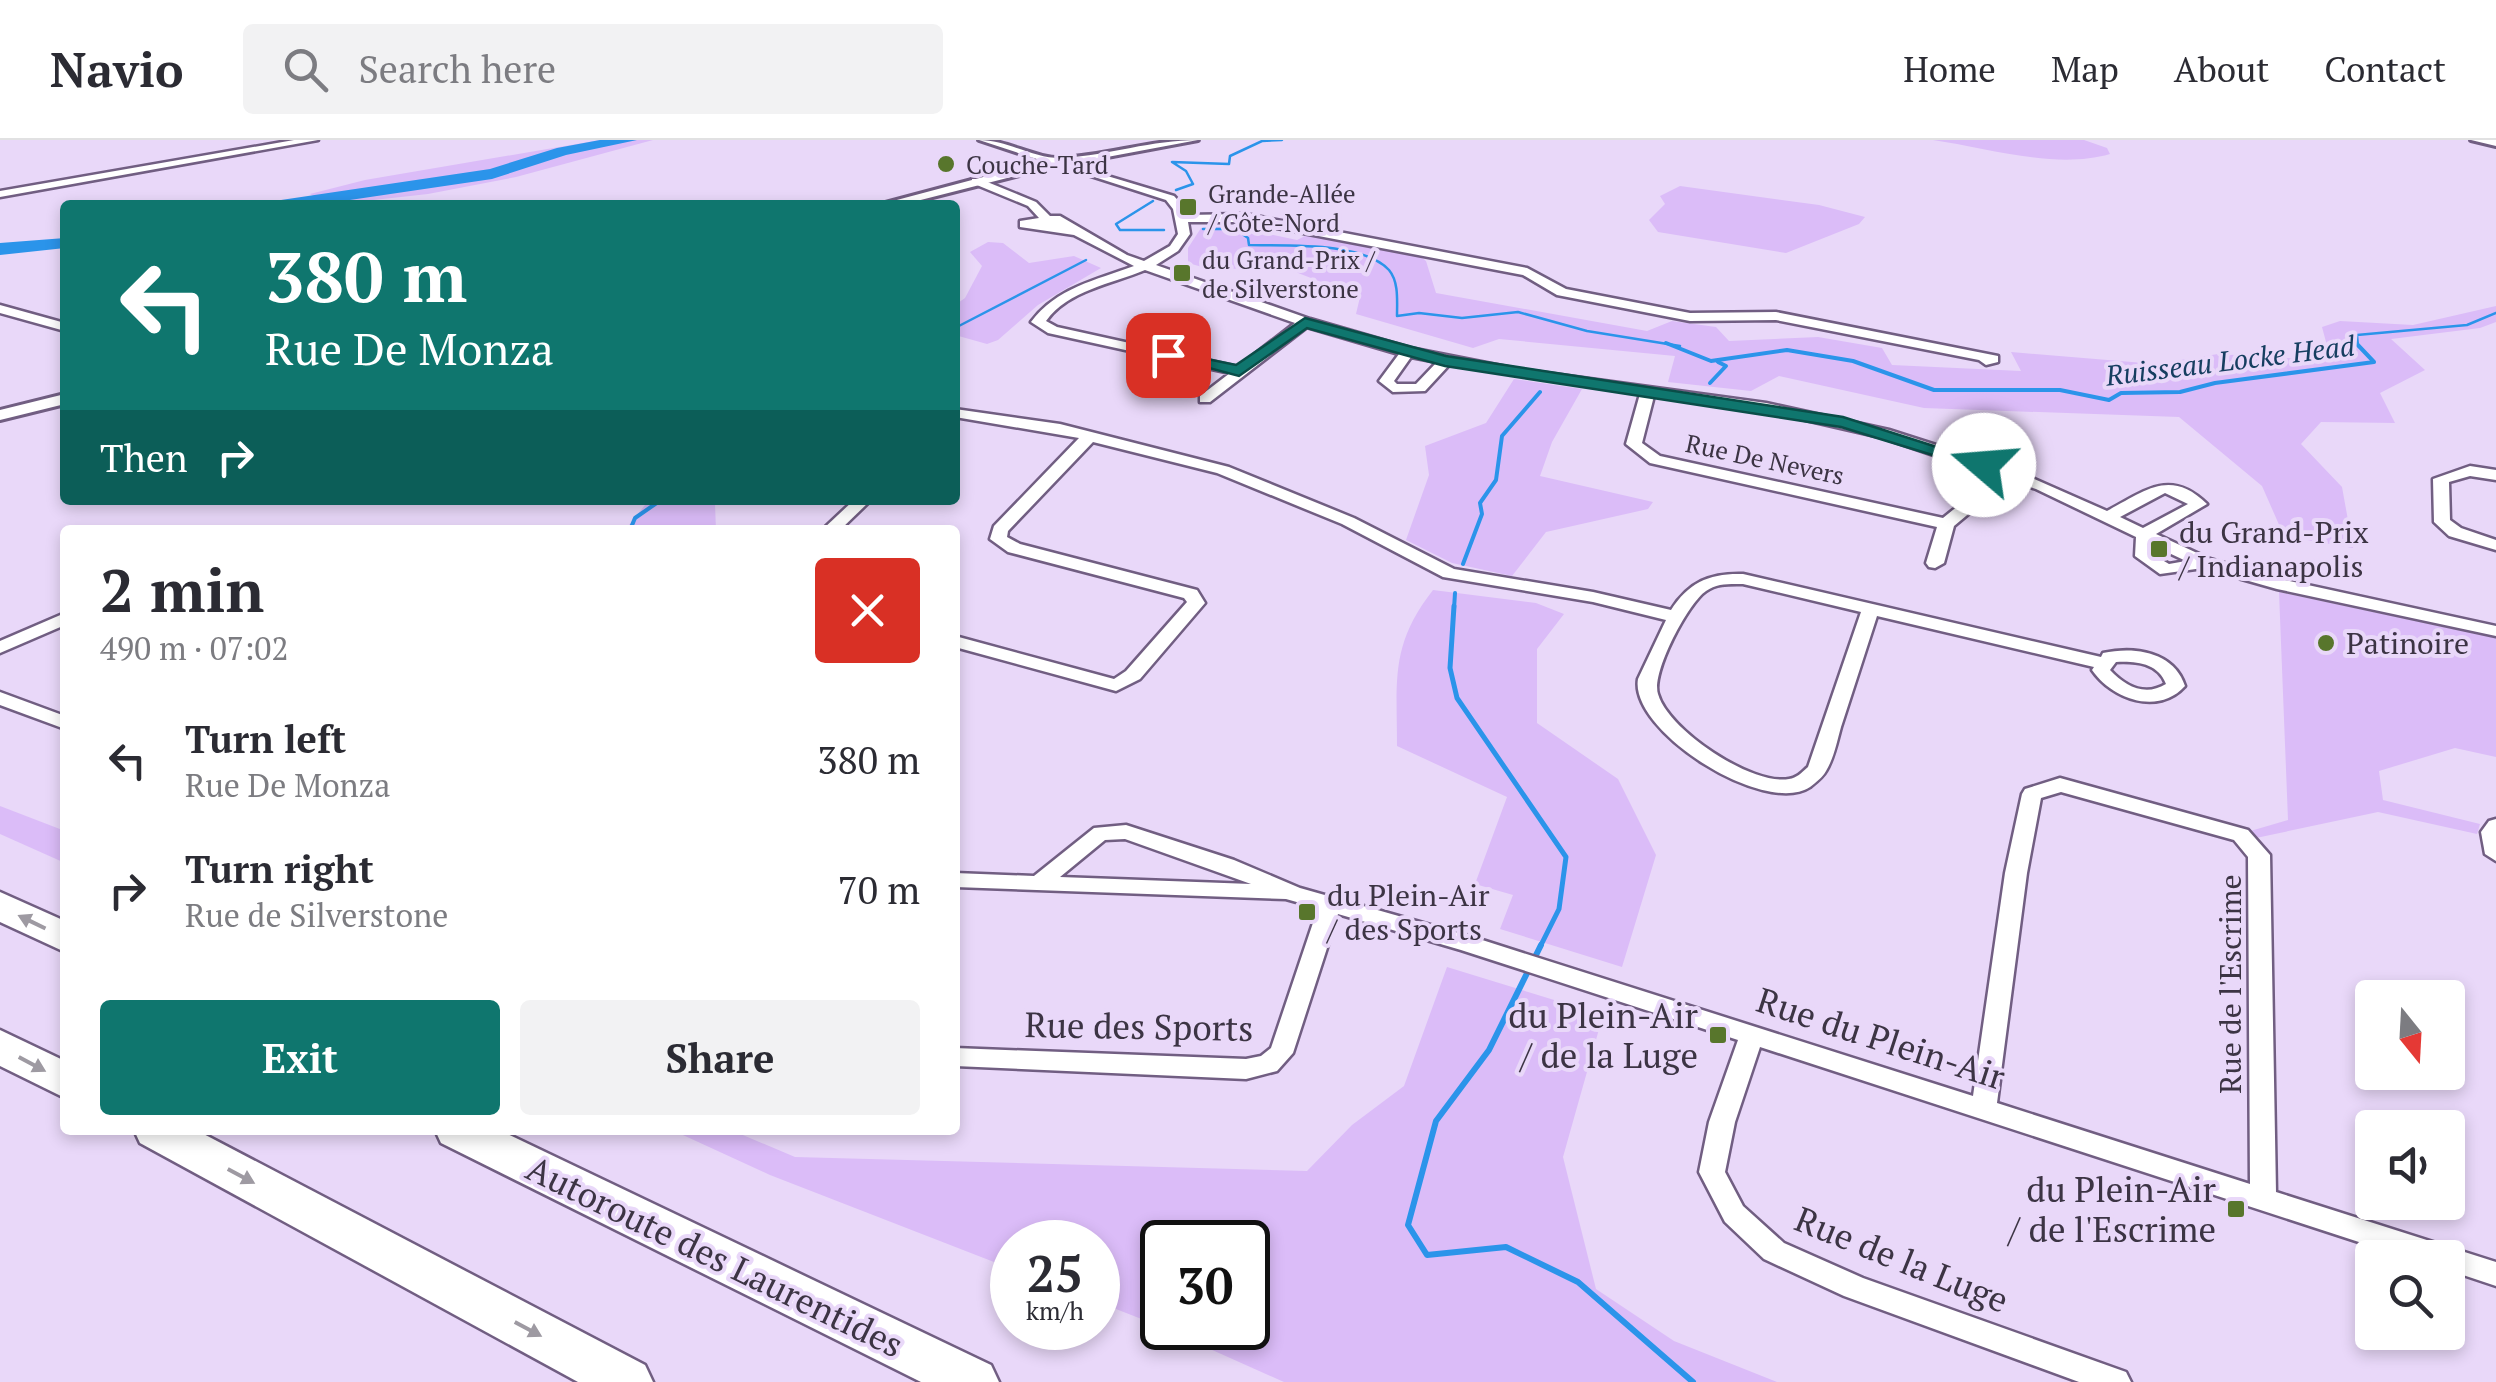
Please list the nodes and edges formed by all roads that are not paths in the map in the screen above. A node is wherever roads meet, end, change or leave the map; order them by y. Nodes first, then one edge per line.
1 (313, 140) edge
2 (985, 140) edge
3 (1192, 140) edge
4 (2478, 140) edge
5 (2496, 142) edge
6 (1017, 144) edge
7 (1064, 160) junction
8 (1012, 172) junction
9 (976, 181) junction
10 (0, 194) edge
11 (903, 200) edge
12 (1046, 219) junction
13 (1182, 219) junction
14 (1074, 231) junction
15 (1171, 251) junction
16 (1142, 264) junction
17 (1172, 275) junction
18 (0, 309) edge
19 (1305, 322) junction
20 (60, 325) edge
21 (1408, 352) junction
22 (1445, 361) junction
23 (1986, 361) dead end
24 (1239, 371) junction
25 (1648, 390) junction
26 (1205, 399) dead end
27 (60, 400) edge
28 (2, 415) edge
29 (960, 416) edge
30 (1090, 436) junction
31 (2008, 474) junction
32 (2496, 475) edge
33 (858, 505) edge
34 (2110, 516) junction
35 (1946, 524) junction
36 (836, 525) edge
37 (2144, 534) junction
38 (2496, 545) edge
39 (1935, 563) dead end
40 (1871, 608) junction
41 (1676, 616) junction
42 (60, 620) edge
43 (2496, 631) edge
44 (960, 642) edge
45 (0, 648) edge
46 (2102, 664) dead end
47 (0, 698) edge
48 (60, 721) edge
49 (2496, 826) edge
50 (2496, 854) edge
51 (960, 880) edge
52 (1039, 883) junction
53 (1292, 893) junction
54 (1330, 904) junction
55 (0, 906) edge
56 (60, 936) edge
57 (1752, 1035) junction
58 (0, 1046) edge
59 (960, 1057) edge
60 (60, 1079) edge
61 (1983, 1110) junction
62 (165, 1135) edge
63 (467, 1135) edge
64 (2262, 1196) junction
65 (2393, 1240) edge
66 (2465, 1264) edge
67 (2496, 1274) edge
68 (627, 1382) edge
69 (973, 1382) edge
70 (2116, 1382) edge

1 - 10 street
2 - 6 street
3 - 7 street
4 - 5 street
6 - 7 street
6 - 8 street
7 - 8 street
7 - 13 street
8 - 9 street
9 - 11 street
9 - 12 street
12 - 14 street
12 - 14 street
13 - 15 street
13 - 23 street
14 - 16 street
15 - 16 street
15 - 17 street
16 - 17 street
16 - 24 street
17 - 19 street
18 - 20 street
19 - 21 street
19 - 24 street
21 - 22 street
21 - 22 street
22 - 25 street
24 - 26 street
25 - 31 street
25 - 35 street, Rue De Nevers
27 - 28 street
29 - 30 street
30 - 41 street
30 - 44 street
31 - 34 street
31 - 35 street
32 - 38 street
33 - 36 street
34 - 37 street
34 - 37 street
35 - 39 street
37 - 43 street
40 - 41 street
40 - 41 street
40 - 46 street
42 - 45 street
47 - 48 street
49 - 50 street
51 - 52 street, Rue du Plein-Air
52 - 53 street, Rue du Plein-Air
52 - 53 street, Rue du Plein-Air
53 - 54 street, Rue du Plein-Air
54 - 57 street, Rue du Plein-Air
54 - 59 street, Rue des Sports
56 -> 55 highway
57 - 61 street, Rue du Plein-Air
57 - 70 street, Rue de la Luge
58 -> 60 highway
61 - 64 street, Rue du Plein-Air
61 - 64 street, Rue de l'Escrime
62 -> 68 highway
63 - 69 highway, Autoroute des Laurentides
64 - 65 street, Rue du Plein-Air
66 - 67 street, Rue du Plein-Air

